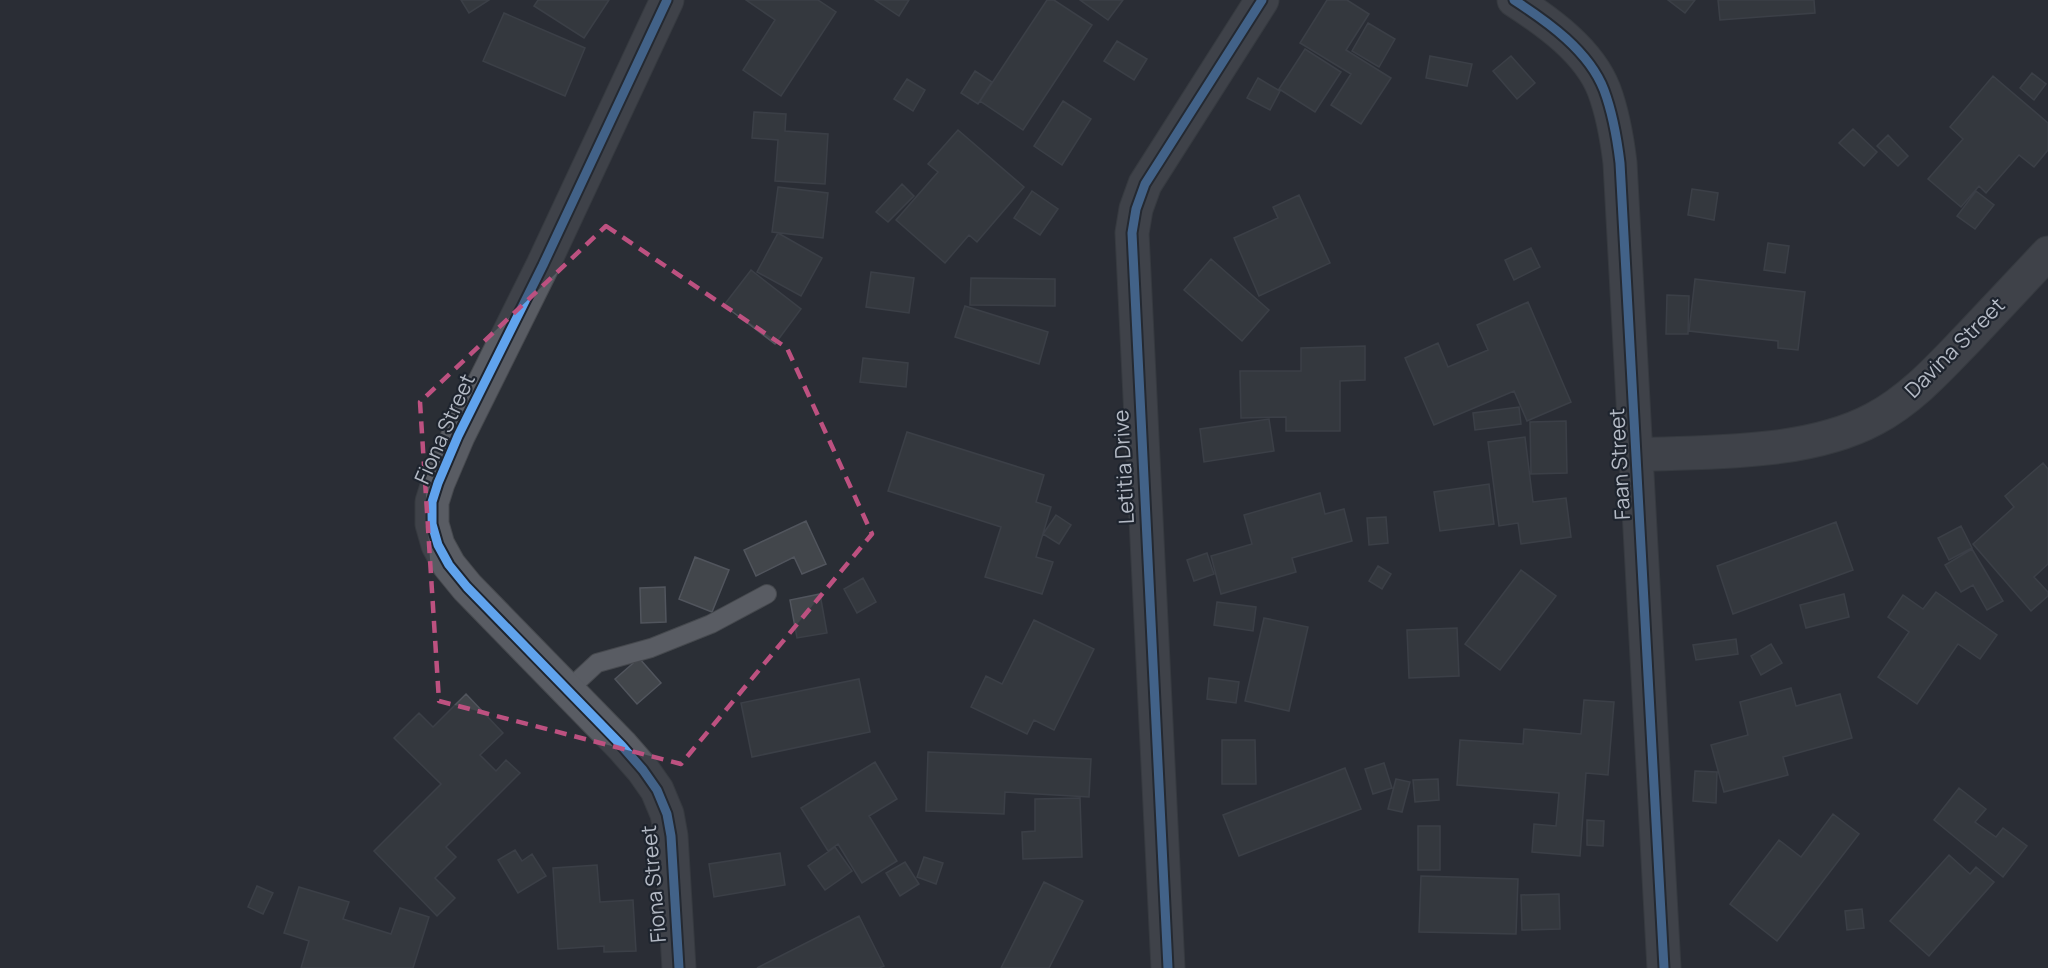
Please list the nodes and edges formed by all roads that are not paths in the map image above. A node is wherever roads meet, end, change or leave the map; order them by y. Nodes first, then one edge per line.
1 (667, 0) edge
2 (1262, 0) edge
3 (1514, 0) edge
4 (2048, 253) edge
5 (1637, 455) junction
6 (767, 594) dead end
7 (568, 690) junction
8 (679, 968) edge
9 (1168, 968) edge
10 (1664, 968) edge

1 - 7 street, Fiona Street
2 - 9 street, Letitia Drive
3 - 5 street, Faan Street
4 - 5 street, Davina Street
5 - 10 street, Faan Street
6 - 7 lane
7 - 8 street, Fiona Street

